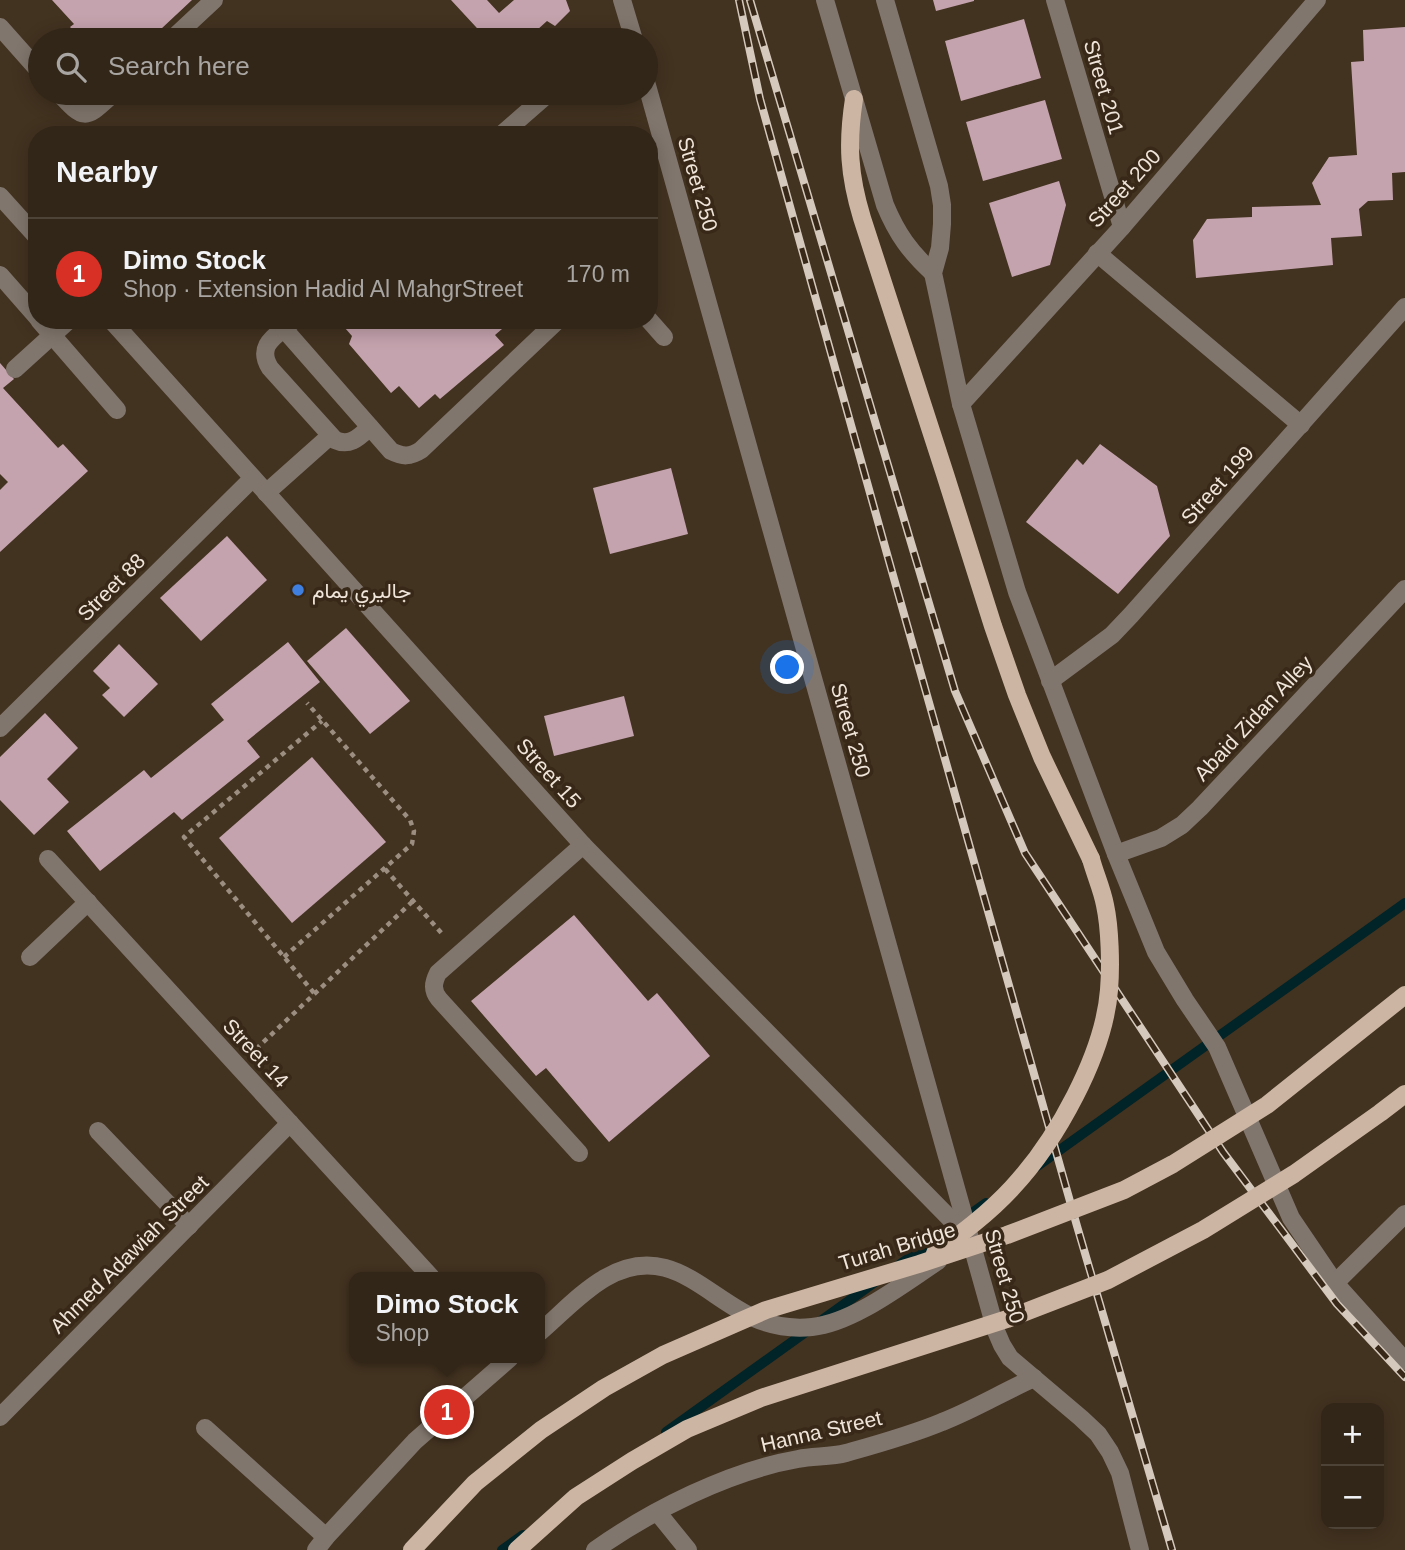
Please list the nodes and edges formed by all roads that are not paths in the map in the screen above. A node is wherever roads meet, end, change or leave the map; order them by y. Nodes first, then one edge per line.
1 (214, 0) edge
2 (622, 0) edge
3 (825, 0) edge
4 (885, 0) edge
5 (1055, 0) edge
6 (1313, 2) edge
7 (0, 27) edge
8 (184, 28) edge
9 (630, 28) edge
10 (28, 58) edge
11 (854, 99) junction
12 (70, 105) edge
13 (101, 105) edge
14 (535, 105) edge
15 (652, 105) edge
16 (511, 126) edge
17 (0, 196) edge
18 (28, 227) edge
19 (1122, 227) junction
20 (1097, 253) junction
21 (933, 273) junction
22 (0, 275) edge
23 (28, 307) edge
24 (1405, 307) edge
25 (46, 329) edge
26 (59, 329) edge
27 (119, 329) edge
28 (284, 329) edge
29 (292, 329) edge
30 (549, 329) edge
31 (657, 329) edge
32 (52, 336) junction
33 (664, 337) dead end
34 (15, 369) dead end
35 (961, 404) junction
36 (117, 410) dead end
37 (1301, 425) junction
38 (370, 427) junction
39 (330, 436) junction
40 (253, 478) junction
41 (266, 493) junction
42 (1405, 589) edge
43 (1050, 681) junction
44 (0, 728) edge
45 (583, 845) junction
46 (1116, 854) junction
47 (48, 859) dead end
48 (88, 902) junction
49 (30, 957) dead end
50 (1405, 995) edge
51 (1405, 1094) edge
52 (290, 1123) junction
53 (98, 1131) dead end
54 (579, 1153) dead end
55 (1405, 1214) edge
56 (189, 1226) junction
57 (971, 1240) junction
58 (919, 1264) junction
59 (422, 1272) edge
60 (1335, 1283) junction
61 (545, 1328) edge
62 (1405, 1361) edge
63 (504, 1363) edge
64 (1034, 1378) junction
65 (0, 1417) edge
66 (205, 1429) dead end
67 (657, 1513) junction
68 (321, 1543) edge
69 (412, 1550) edge
70 (517, 1550) edge
71 (595, 1550) edge
72 (688, 1550) edge
73 (1140, 1550) edge

1 - 8 street
2 - 9 street
3 - 11 street
4 - 21 street
5 - 19 street, Street 201
6 - 19 street, Street 200
7 - 10 street
11 - 21 street
11 - 58 main road, bridge
12 - 13 street
14 - 16 street
15 - 57 street, Street 250
17 - 18 street
19 - 20 street, Street 200
20 - 35 street, Street 200
20 - 37 street
21 - 35 street
22 - 23 street
24 - 37 street, Street 199
25 - 32 street
26 - 32 street
27 - 40 street, Street 15
28 - 39 street
29 - 38 street
30 - 38 street
31 - 33 street
32 - 34 street
32 - 36 street
35 - 43 street
37 - 43 street, Street 199
38 - 39 street
39 - 41 street
40 - 41 street, Street 15
40 - 44 street, Street 88
41 - 45 street, Street 15
42 - 46 street, Abaid Zidan Alley
43 - 46 street
45 - 54 street
45 - 57 street, Street 15
46 - 60 street
47 - 48 street, Street 14
48 - 49 street
48 - 52 street, Street 14
50 - 58 main road, Turah Bridge, bridge
51 - 70 main road, bridge
52 - 56 street, Ahmed Adawiah Street
52 - 59 street, Street 14
53 - 56 street
55 - 60 street
56 - 65 street, Ahmed Adawiah Street
57 - 61 street
57 - 64 street, Street 250
58 - 69 main road, Turah Bridge, bridge
60 - 62 street
63 - 68 street
64 - 67 street, Hanna Street
64 - 73 street, Street 250
66 - 68 street
67 - 71 street, Hanna Street
67 - 72 street

